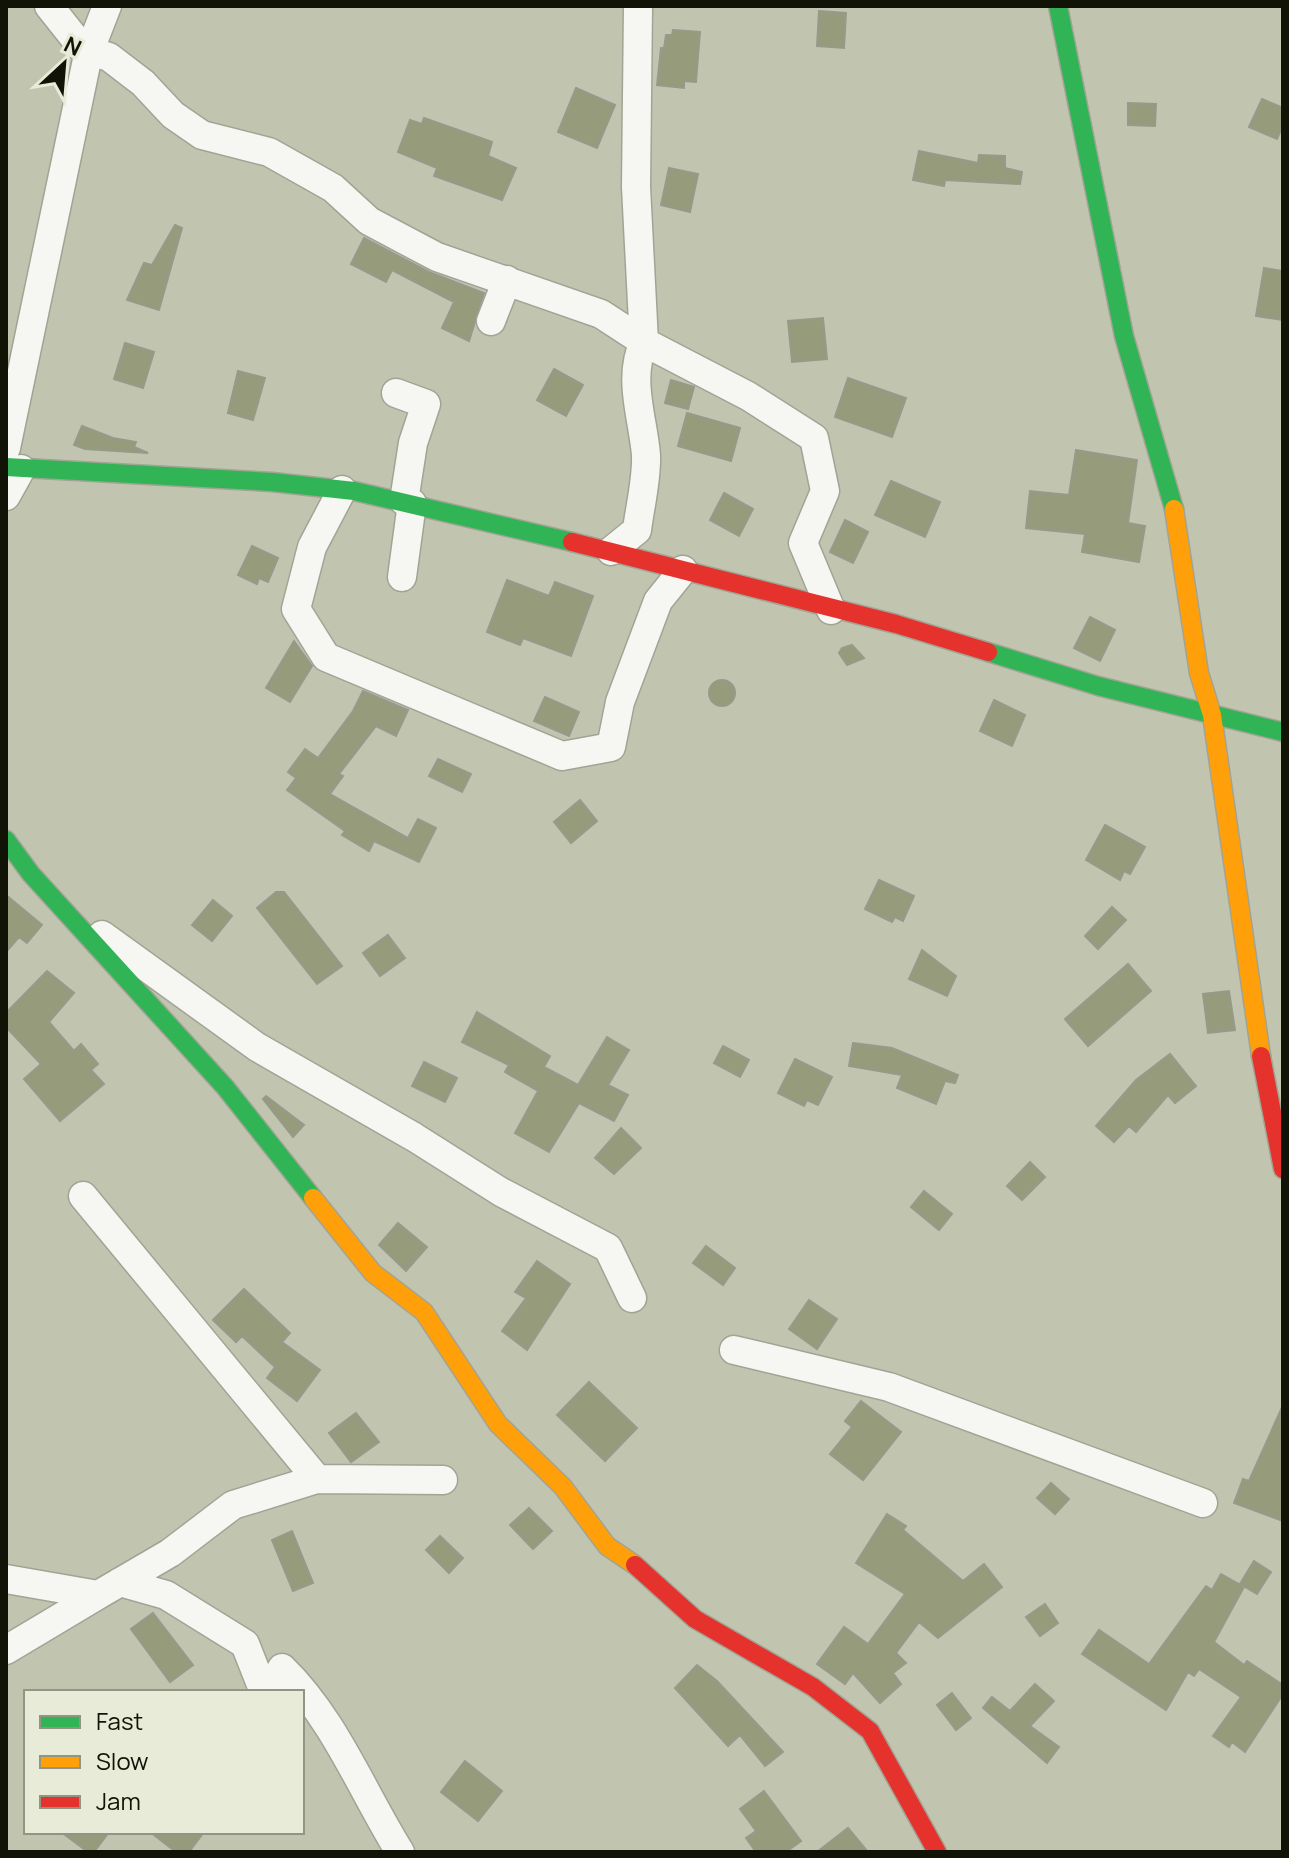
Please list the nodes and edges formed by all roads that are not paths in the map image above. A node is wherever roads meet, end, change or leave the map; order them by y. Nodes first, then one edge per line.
1 (49, 6) edge
2 (107, 6) edge
3 (638, 6) edge
4 (1058, 6) edge
5 (89, 53) junction
6 (507, 280) junction
7 (491, 321) dead end
8 (644, 342) junction
9 (396, 393) dead end
10 (11, 461) edge
11 (342, 490) junction
12 (6, 496) edge
13 (408, 502) junction
14 (611, 551) junction
15 (683, 570) junction
16 (402, 577) dead end
17 (830, 609) junction
18 (1212, 715) junction
19 (1283, 732) edge
20 (6, 840) edge
21 (58, 903) junction
22 (1276, 1106) edge
23 (1283, 1169) edge
24 (83, 1196) dead end
25 (632, 1298) dead end
26 (734, 1350) dead end
27 (317, 1479) junction
28 (443, 1480) dead end
29 (1203, 1503) dead end
30 (6, 1579) edge
31 (109, 1589) junction
32 (6, 1650) edge
33 (265, 1690) edge
34 (267, 1690) edge
35 (303, 1690) edge
36 (304, 1692) edge
37 (400, 1852) edge
38 (937, 1852) edge

1 - 5 street
2 - 5 street
3 - 8 street
4 - 18 street
5 - 6 street
5 - 10 street
6 - 7 street
6 - 8 street
8 - 14 street
8 - 17 street
9 - 13 street
10 - 11 street
10 - 12 street
11 - 13 street
11 - 15 street
13 - 14 street
13 - 16 street
14 - 15 street
15 - 17 street
17 - 18 street
18 - 19 street
18 - 22 street
20 - 21 street
21 - 25 street
21 - 38 street
22 - 23 street
24 - 27 street
26 - 29 street
27 - 28 street
27 - 31 street
30 - 31 street
31 - 32 street
31 - 33 street
34 - 35 street
36 - 37 street

